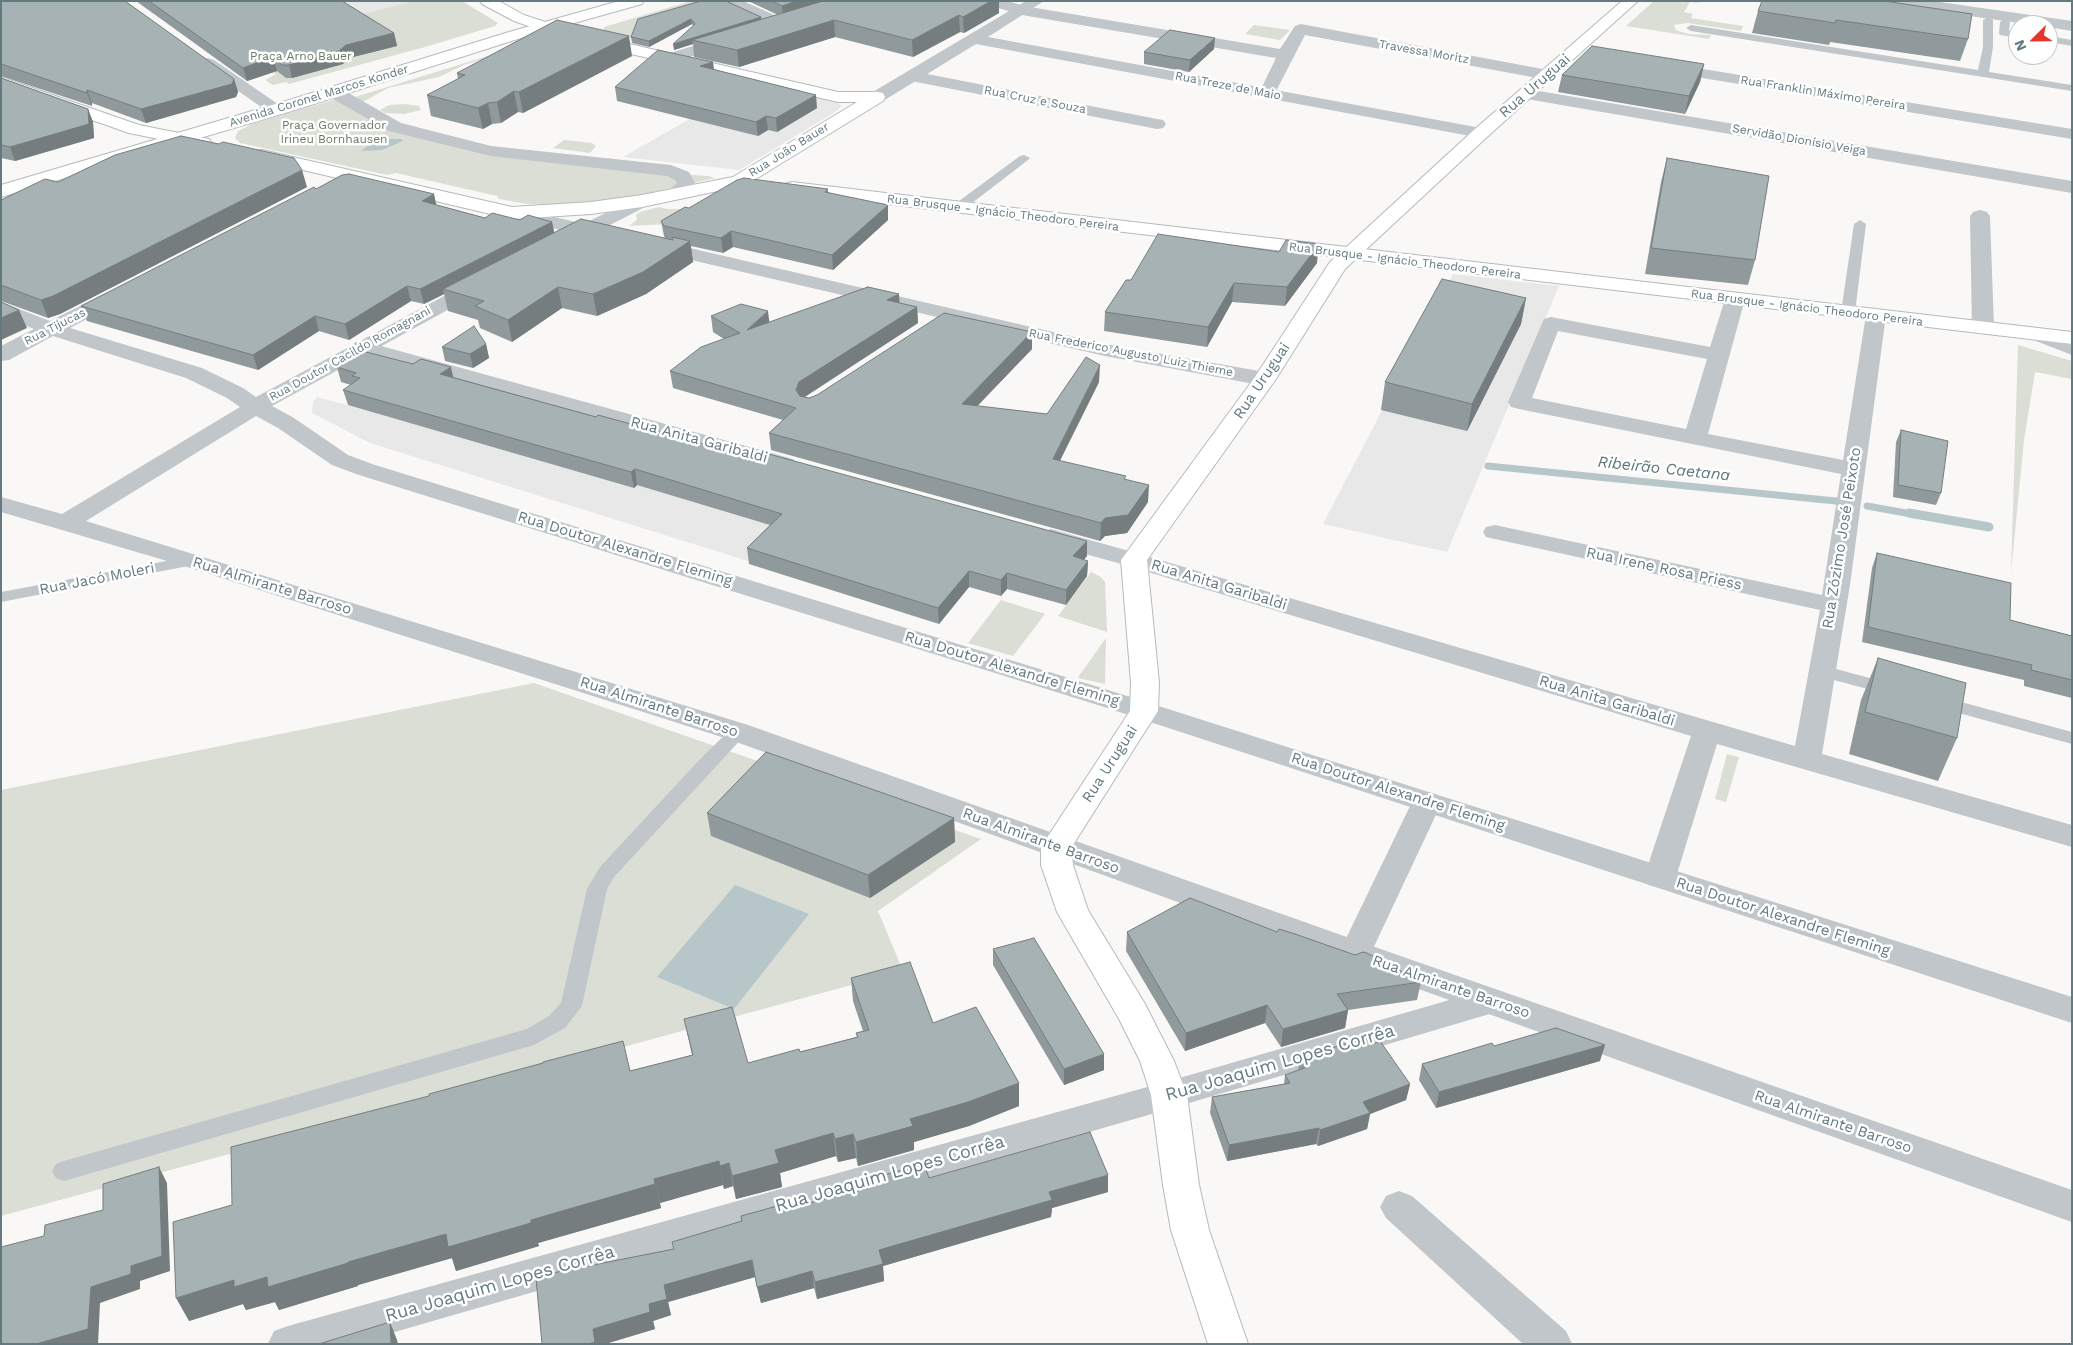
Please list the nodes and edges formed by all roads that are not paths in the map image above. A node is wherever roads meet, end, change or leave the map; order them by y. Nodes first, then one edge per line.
1 (487, 1) edge
2 (637, 1) edge
3 (730, 1) edge
4 (990, 1) edge
5 (1037, 1) edge
6 (1631, 1) edge
7 (1899, 1) edge
8 (1880, 4) edge
9 (1022, 10) junction
10 (801, 19) edge
11 (2005, 22) junction
12 (2008, 22) edge
13 (782, 24) junction
14 (1987, 25) junction
15 (2072, 26) edge
16 (546, 27) junction
17 (1691, 28) dead end
18 (763, 30) edge
19 (2058, 30) edge
20 (2072, 32) edge
21 (2008, 34) edge
22 (744, 36) edge
23 (974, 39) junction
24 (2058, 41) edge
25 (2072, 43) edge
26 (1574, 53) junction
27 (1285, 55) junction
28 (198, 56) edge
29 (1593, 56) edge
30 (669, 58) junction
31 (1652, 66) edge
32 (1983, 74) junction
33 (1548, 75) junction
34 (912, 76) junction
35 (1, 82) edge
36 (2072, 88) edge
37 (332, 91) junction
38 (1267, 93) junction
39 (1526, 94) junction
40 (838, 97) junction
41 (877, 97) junction
42 (276, 110) junction
43 (852, 111) junction
44 (1157, 124) dead end
45 (1481, 134) junction
46 (2072, 134) edge
47 (179, 140) junction
48 (216, 145) edge
49 (244, 151) edge
50 (1024, 158) dead end
51 (350, 175) junction
52 (739, 181) junction
53 (2072, 187) edge
54 (324, 188) edge
55 (1, 191) edge
56 (673, 194) junction
57 (642, 201) junction
58 (959, 208) junction
59 (512, 213) junction
60 (1980, 216) dead end
61 (1860, 224) dead end
62 (586, 230) junction
63 (548, 250) edge
64 (1349, 253) junction
65 (497, 276) edge
66 (131, 288) edge
67 (1736, 299) junction
68 (1, 308) edge
69 (1848, 312) junction
70 (951, 314) junction
71 (1876, 315) junction
72 (1983, 328) junction
73 (51, 329) junction
74 (926, 331) edge
75 (2028, 333) junction
76 (2072, 338) edge
77 (363, 347) junction
78 (2072, 351) edge
79 (1, 354) edge
80 (1718, 356) junction
81 (1265, 379) junction
82 (256, 407) junction
83 (1695, 438) junction
84 (1853, 469) junction
85 (807, 470) edge
86 (1, 504) edge
87 (67, 522) junction
88 (1028, 530) edge
89 (1495, 532) dead end
90 (1134, 560) junction
91 (194, 561) junction
92 (1, 597) edge
93 (1833, 605) junction
94 (1821, 671) junction
95 (1908, 694) edge
96 (1927, 699) edge
97 (1144, 710) junction
98 (1707, 731) junction
99 (738, 732) junction
100 (2072, 738) edge
101 (1807, 760) junction
102 (1427, 802) junction
103 (2072, 836) edge
104 (1056, 847) junction
105 (1660, 877) junction
106 (1355, 953) junction
107 (1491, 1001) junction
108 (2072, 1010) edge
109 (1169, 1095) junction
110 (64, 1171) dead end
111 (2072, 1206) edge
112 (1399, 1208) dead end
113 (288, 1344) edge
114 (1228, 1344) edge
115 (1552, 1344) edge

1 - 16 main road
2 - 16 main road, Avenida Coronel Marcos Konder
3 - 13 street
4 - 9 street
5 - 9 street, Rua João Bauer
6 - 26 main road, Rua Uruguai
7 - 15 street
8 - 14 street
9 - 23 street, Rua João Bauer
9 - 27 street
10 - 13 street
11 - 12 street
11 - 14 street
11 - 21 lane
13 - 18 street
14 - 32 lane
16 - 30 main road
16 - 37 main road, Avenida Coronel Marcos Konder
17 - 32 lane
19 - 20 street
22 - 30 street
23 - 34 street, Rua João Bauer
23 - 38 street, Rua Treze de Maio
24 - 25 lane
26 - 29 street
26 - 33 main road, Rua Uruguai
27 - 33 street, Travessa Moritz
27 - 38 street
28 - 42 street
30 - 40 main road
31 - 46 street, Rua Franklin Máximo Pereira
32 - 36 lane
33 - 39 main road, Rua Uruguai
34 - 41 street, Rua João Bauer
34 - 44 street, Rua Cruz e Souza
35 - 47 main road
37 - 42 main road, Avenida Coronel Marcos Konder
37 - 56 street
38 - 45 street, Rua Treze de Maio
39 - 45 main road, Rua Uruguai
39 - 53 street, Servidão Dionísio Veiga
40 - 41 main road
40 - 43 main road
41 - 43 main road, Rua João Bauer
42 - 47 main road, Avenida Coronel Marcos Konder
43 - 52 main road, Rua João Bauer
45 - 64 main road, Rua Uruguai
47 - 48 main road
47 - 55 main road, Avenida Coronel Marcos Konder
49 - 51 main road, Rua Frederico Augusto Luiz Thieme
50 - 58 lane
51 - 54 street
51 - 59 main road, Rua Frederico Augusto Luiz Thieme
52 - 56 main road, Rua João Bauer
52 - 58 main road, Rua Brusque - Ignácio Theodoro Pereira
56 - 57 main road, Rua João Bauer
57 - 59 main road, Rua João Bauer
57 - 62 street
58 - 64 main road, Rua Brusque - Ignácio Theodoro Pereira
59 - 62 street, Rua Frederico Augusto Luiz Thieme
60 - 72 street
61 - 69 lane
62 - 63 street
62 - 70 street, Rua Frederico Augusto Luiz Thieme
64 - 67 main road, Rua Brusque - Ignácio Theodoro Pereira
64 - 81 main road, Rua Uruguai
65 - 77 street, Rua Doutor Cacildo Romagnani
66 - 73 street, Rua Tijucas
67 - 69 main road, Rua Brusque - Ignácio Theodoro Pereira
67 - 80 street
68 - 73 street, Rua Doutor Alexandre Fleming
69 - 71 main road, Rua Brusque - Ignácio Theodoro Pereira
70 - 74 street
70 - 81 street, Rua Frederico Augusto Luiz Thieme
71 - 72 main road, Rua Brusque - Ignácio Theodoro Pereira
71 - 84 street, Rua Zózimo José Peixoto
72 - 75 main road, Rua Brusque - Ignácio Theodoro Pereira
73 - 79 street, Rua Tijucas
73 - 82 street, Rua Doutor Alexandre Fleming
75 - 76 main road, Rua Brusque - Ignácio Theodoro Pereira
75 - 78 lane
77 - 82 street, Rua Doutor Cacildo Romagnani
77 - 85 street, Rua Anita Garibaldi
80 - 83 street
80 - 83 street
81 - 90 main road, Rua Uruguai
82 - 87 street, Rua Doutor Cacildo Romagnani
82 - 97 street, Rua Doutor Alexandre Fleming
83 - 84 street
84 - 93 street, Rua Zózimo José Peixoto
86 - 87 street, Rua Almirante Barroso
87 - 91 street, Rua Almirante Barroso
88 - 90 street, Rua Anita Garibaldi
89 - 93 street, Rua Irene Rosa Priess
90 - 97 main road, Rua Uruguai
90 - 98 street, Rua Anita Garibaldi
91 - 92 lane, Rua Jacó Moleri
91 - 99 street, Rua Almirante Barroso
93 - 94 street, Rua Zózimo José Peixoto
94 - 95 lane
94 - 101 street, Rua Zózimo José Peixoto
96 - 100 lane
97 - 102 street, Rua Doutor Alexandre Fleming
97 - 104 main road, Rua Uruguai
98 - 101 street, Rua Anita Garibaldi
98 - 105 street
99 - 104 street, Rua Almirante Barroso
99 - 110 lane
101 - 103 street, Rua Anita Garibaldi
102 - 105 street, Rua Doutor Alexandre Fleming
102 - 106 street
104 - 106 street, Rua Almirante Barroso
104 - 109 main road
105 - 108 street, Rua Doutor Alexandre Fleming
106 - 107 street, Rua Almirante Barroso
107 - 109 street, Rua Joaquim Lopes Corrêa
107 - 111 street, Rua Almirante Barroso
109 - 113 street, Rua Joaquim Lopes Corrêa
109 - 114 main road
112 - 115 street

